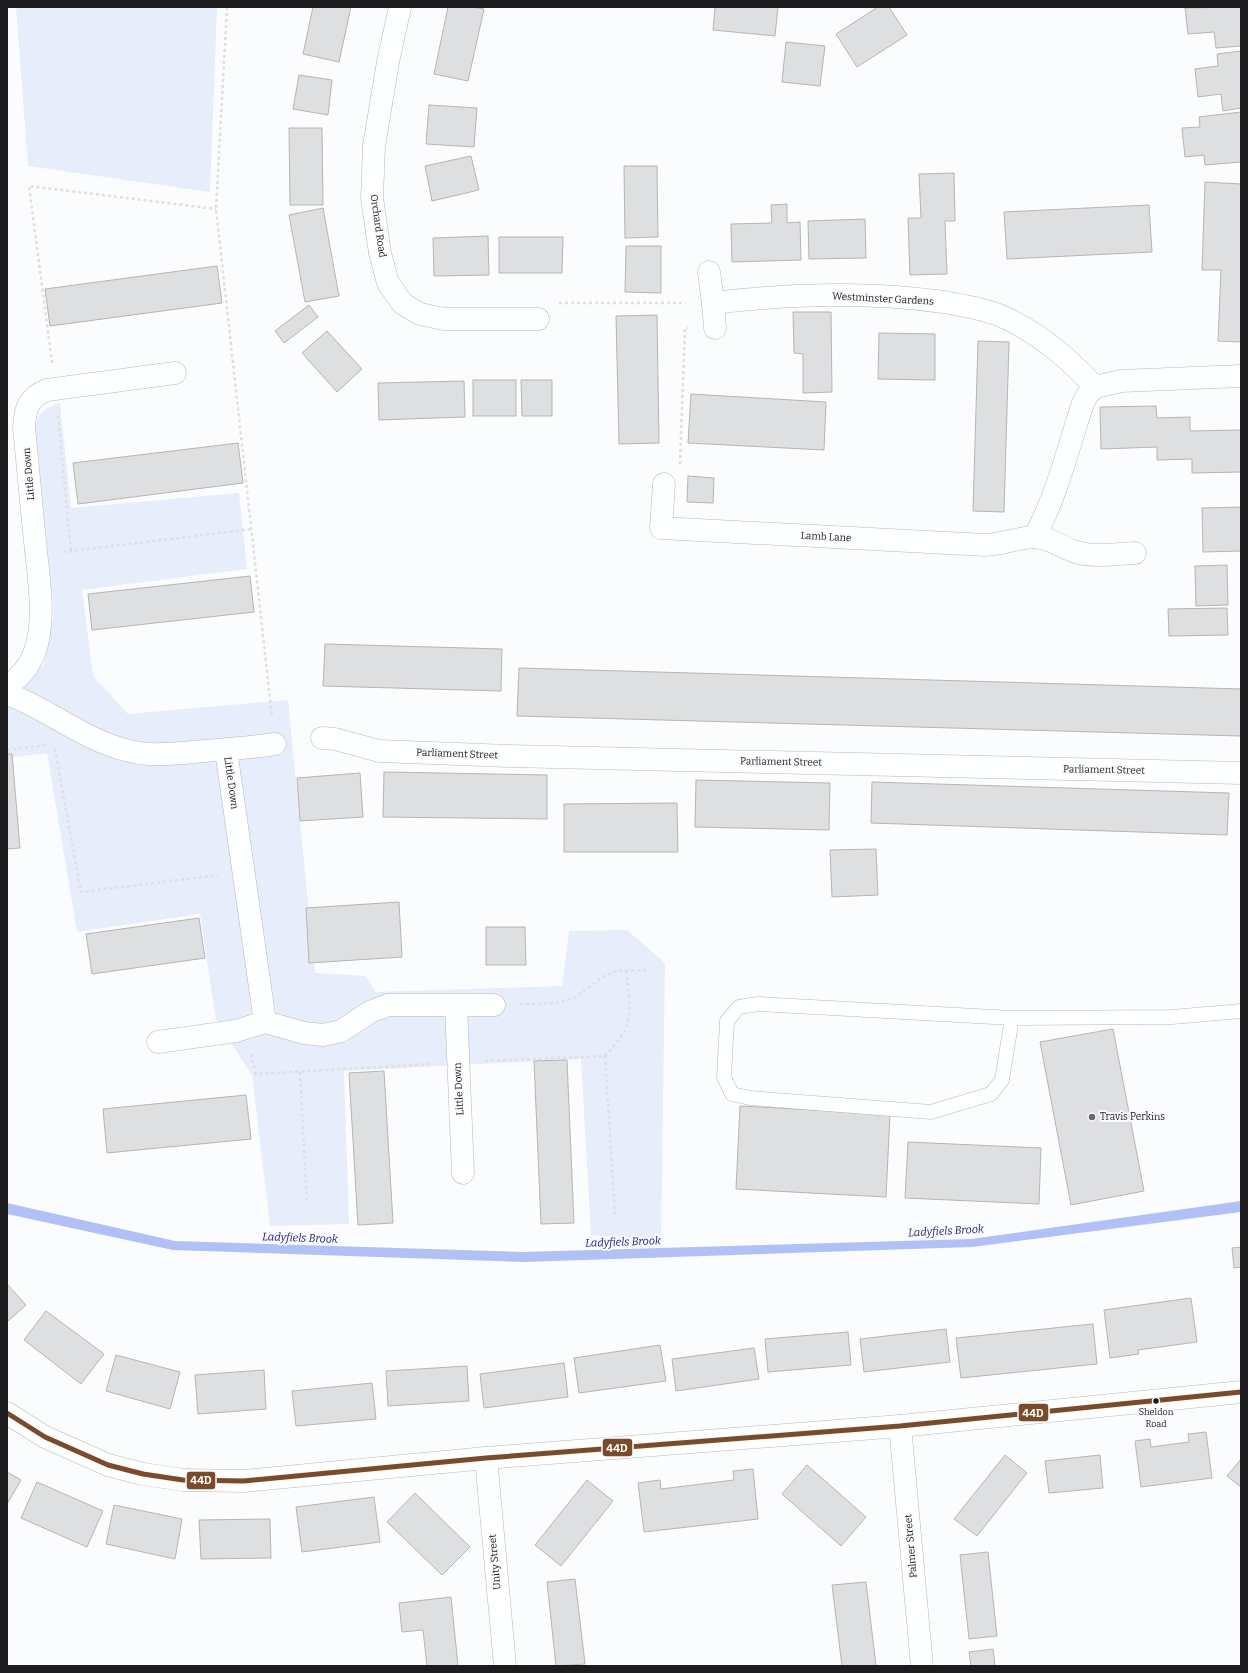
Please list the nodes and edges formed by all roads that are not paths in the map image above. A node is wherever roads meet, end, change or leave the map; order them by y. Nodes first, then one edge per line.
1 (400, 7) edge
2 (709, 272) dead end
3 (713, 303) junction
4 (538, 319) road end
5 (715, 328) road end
6 (175, 373) dead end
7 (1241, 376) edge
8 (1095, 387) junction
9 (664, 484) road end
10 (1034, 537) junction
11 (1135, 552) dead end
12 (7, 686) edge
13 (7, 694) edge
14 (322, 738) dead end
15 (275, 744) road end
16 (226, 750) junction
17 (1241, 773) edge
18 (494, 1005) road end
19 (456, 1006) junction
20 (1241, 1011) edge
21 (1012, 1018) junction
22 (265, 1022) junction
23 (158, 1042) dead end
24 (463, 1172) dead end
25 (1241, 1392) edge
26 (7, 1413) edge
27 (900, 1426) junction
28 (486, 1458) junction
29 (505, 1666) edge
30 (922, 1666) edge

1 - 4 street, Orchard Road
2 - 3 street
3 - 5 street
3 - 8 street, Westminster Gardens
6 - 12 street, Little Down
7 - 8 street
8 - 10 street
9 - 10 street, Lamb Lane
10 - 11 street, Lamb Lane
13 - 16 street, Little Down
14 - 17 street, Parliament Street
15 - 16 street
16 - 22 street, Little Down
18 - 19 street
19 - 22 street
19 - 24 street, Little Down
20 - 21 lane
21 - 21 lane
22 - 23 street
25 - 27 street
26 - 28 street
27 - 28 street
27 - 30 street, Palmer Street
28 - 29 street, Unity Street

